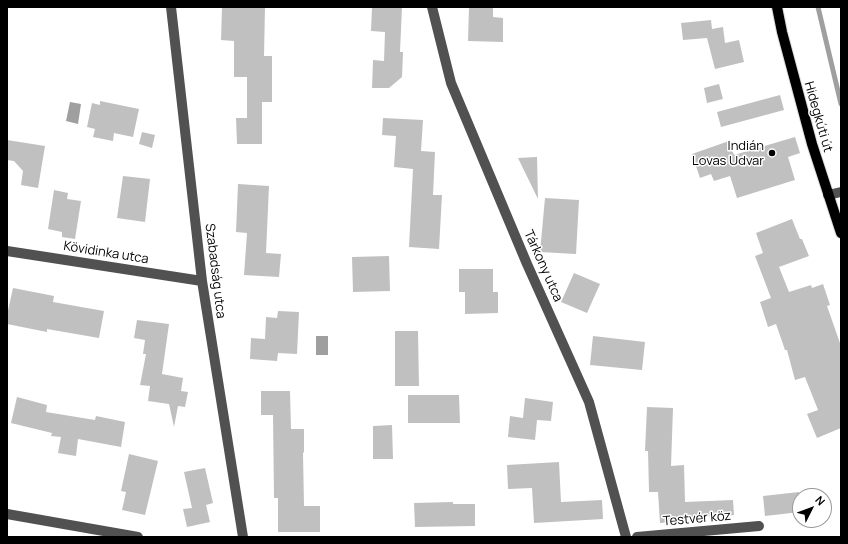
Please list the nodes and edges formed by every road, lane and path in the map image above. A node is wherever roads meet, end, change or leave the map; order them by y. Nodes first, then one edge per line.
1 (171, 7) edge
2 (432, 7) edge
3 (777, 7) edge
4 (841, 192) edge
5 (828, 195) junction
6 (841, 233) edge
7 (7, 251) edge
8 (202, 281) junction
9 (7, 514) edge
10 (759, 526) dead end
11 (138, 537) edge
12 (242, 537) edge
13 (626, 537) edge
14 (637, 537) edge

1 - 8 street, Szabadság utca
2 - 13 street, Tárkony utca
3 - 5 main road, Hidegkúti út
4 - 5 street
5 - 6 main road, Hidegkúti út
7 - 8 street, Kövidinka utca
8 - 12 street, Szabadság utca
9 - 11 street
10 - 14 street, Testvér köz

